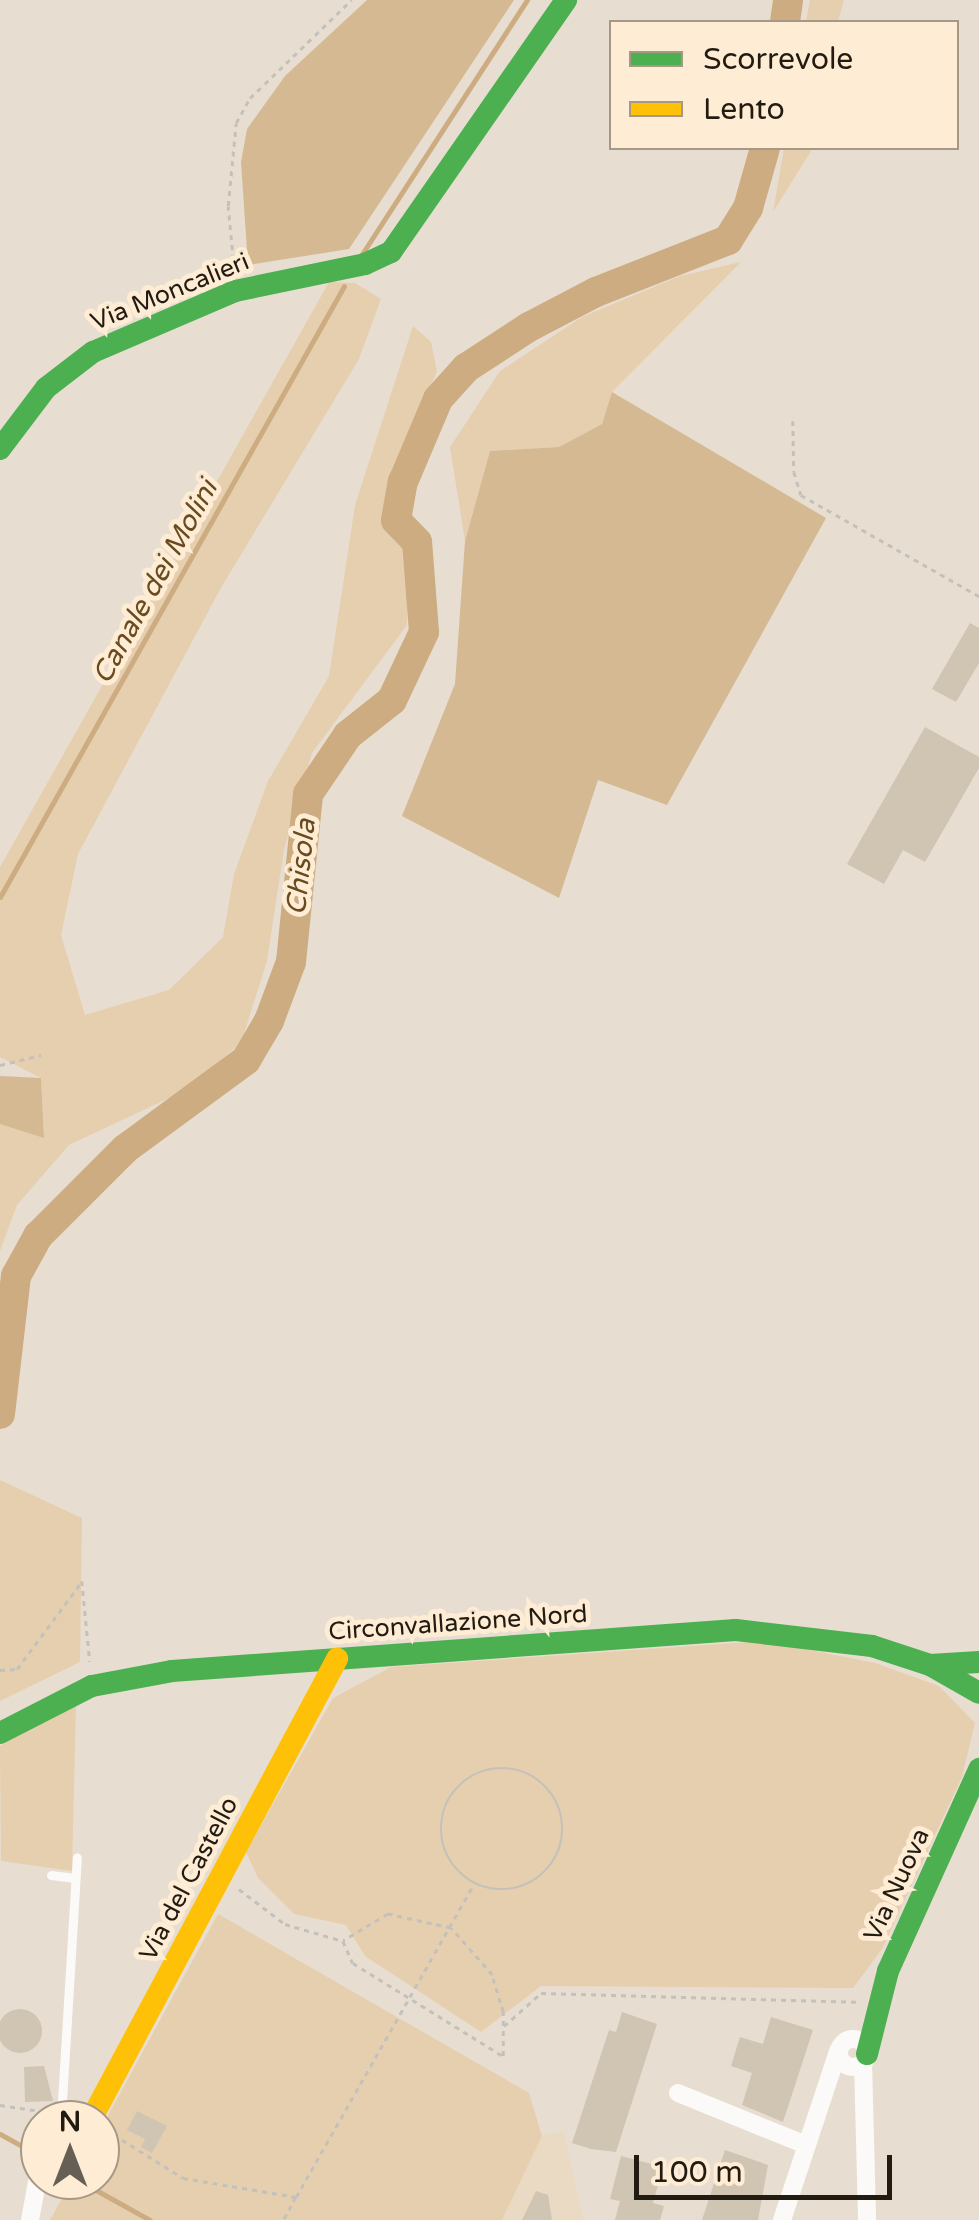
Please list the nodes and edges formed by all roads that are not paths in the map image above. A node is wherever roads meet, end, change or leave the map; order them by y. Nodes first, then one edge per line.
1 (566, 0) edge
2 (0, 449) edge
3 (337, 1659) junction
4 (979, 1662) edge
5 (930, 1664) junction
6 (979, 1693) edge
7 (0, 1733) edge
8 (978, 1778) edge
9 (77, 1857) dead end
10 (50, 1876) dead end
11 (75, 1878) junction
12 (855, 2054) junction
13 (678, 2092) dead end
14 (62, 2100) edge
15 (101, 2100) edge
16 (806, 2145) junction
17 (782, 2220) edge
18 (866, 2220) edge

1 - 2 street, Via Moncalieri
3 - 5 street, Circonvallazione Nord
3 - 7 street, Circonvallazione Nord
3 - 15 street, Via del Castello
4 - 5 street, Circonvallazione Nord
5 - 6 street, Circonvallazione Nord
8 - 12 street, Via Nuova
9 - 11 lane
10 - 11 lane
11 - 14 lane
12 - 16 street
12 - 18 street, Via Nuova
13 - 16 street
16 - 17 street

